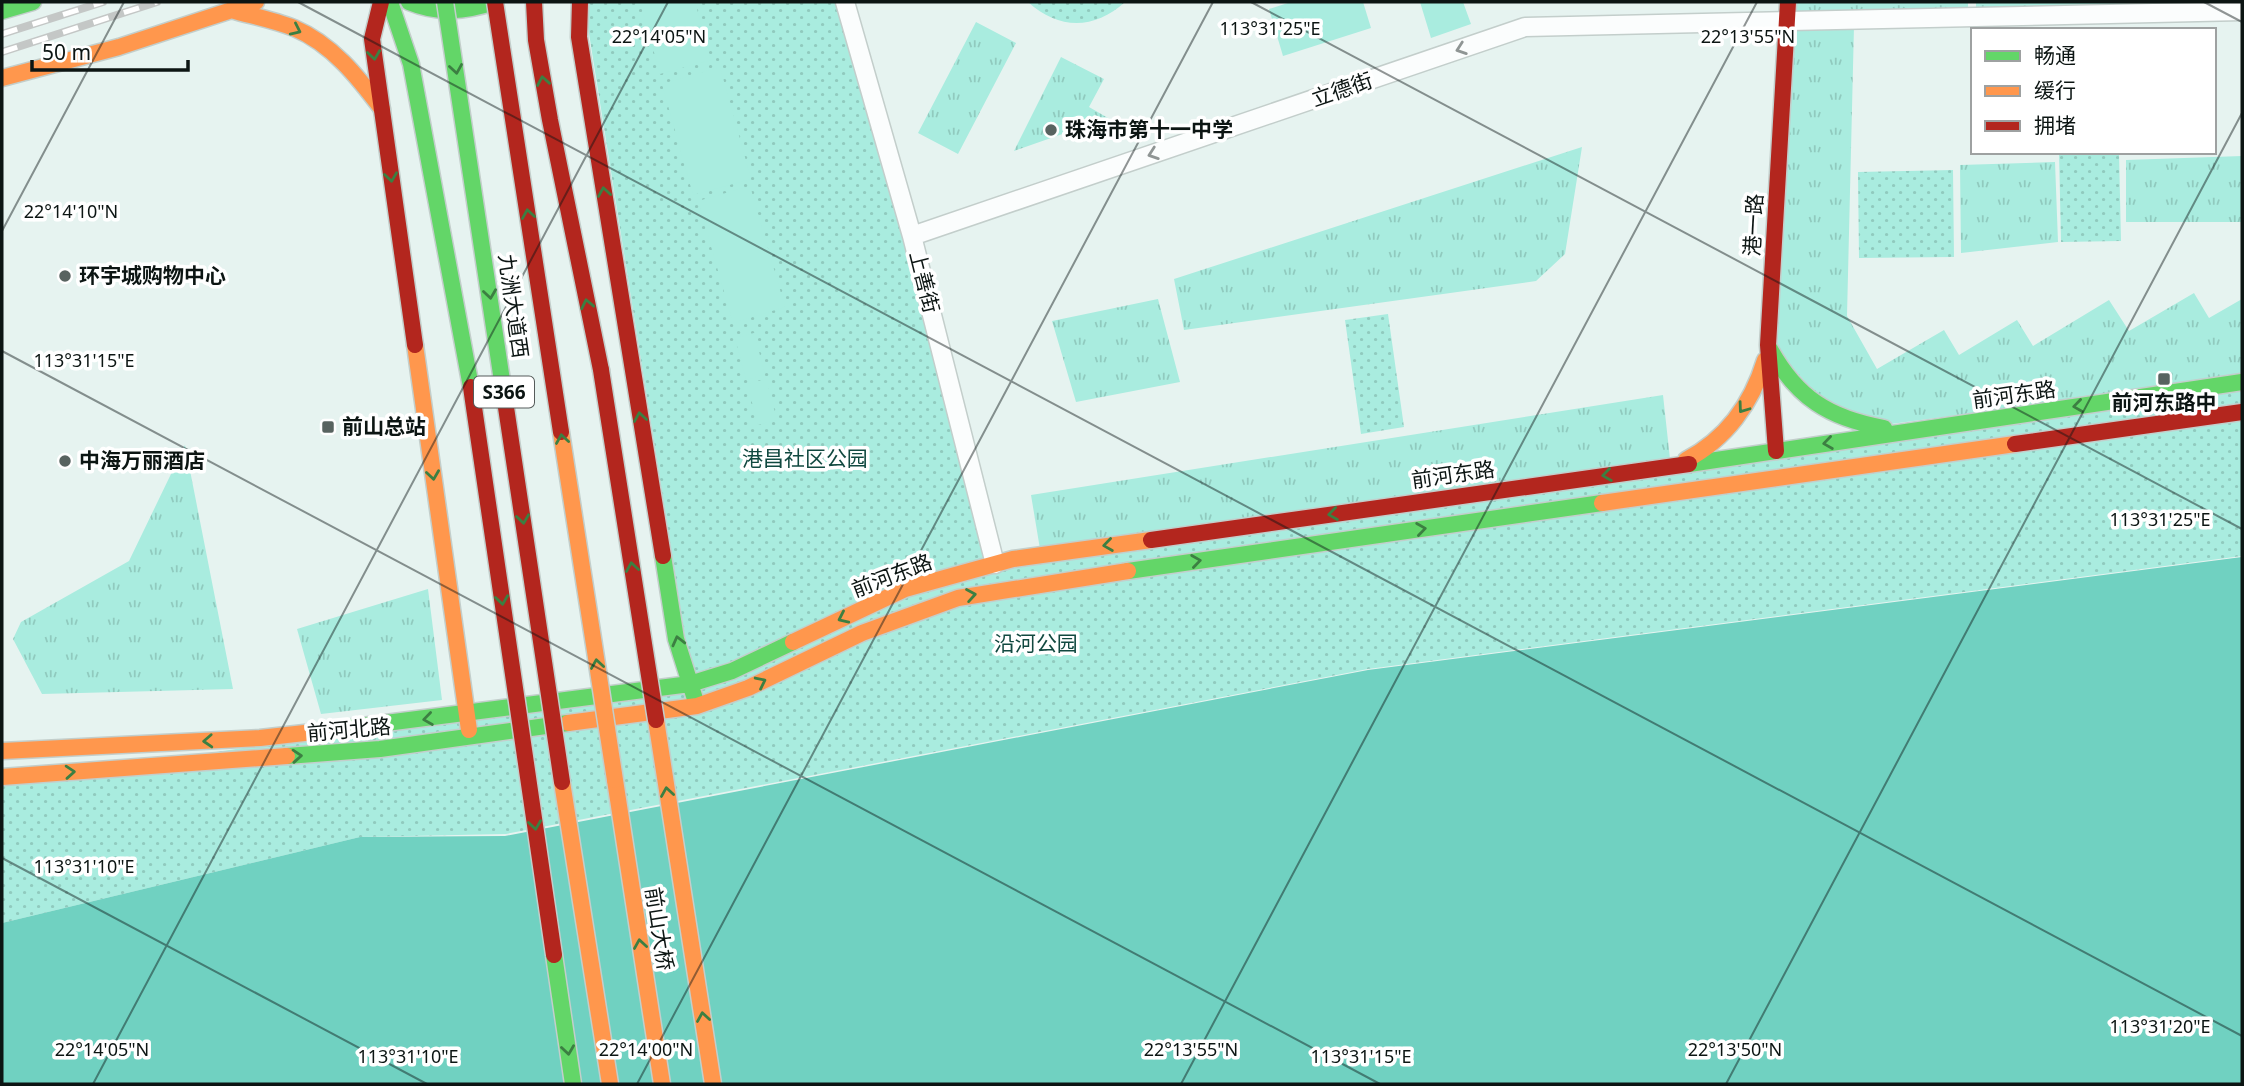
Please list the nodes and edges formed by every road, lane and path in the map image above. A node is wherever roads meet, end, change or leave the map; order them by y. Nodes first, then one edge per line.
1 (33, 2) edge
2 (256, 2) edge
3 (381, 2) edge
4 (390, 2) edge
5 (409, 2) edge
6 (445, 2) edge
7 (495, 2) edge
8 (534, 2) edge
9 (580, 2) edge
10 (845, 2) edge
11 (231, 10) junction
12 (2242, 10) edge
13 (2, 11) edge
14 (1787, 11) edge
15 (2, 78) edge
16 (382, 109) junction
17 (912, 236) junction
18 (1768, 345) junction
19 (2242, 382) edge
20 (2242, 412) edge
21 (1938, 427) junction
22 (1776, 451) junction
23 (1674, 465) junction
24 (995, 564) junction
25 (690, 684) junction
26 (697, 706) junction
27 (467, 714) junction
28 (470, 737) junction
29 (2, 751) edge
30 (2, 777) edge
31 (615, 780) joint
32 (573, 1084) edge
33 (610, 1084) edge
34 (662, 1084) edge
35 (713, 1084) edge

1 - 13 main road
2 - 11 main road
3 -> 16 main road
4 -> 32 main road, bridge
5 - 7 main road
6 -> 33 main road, 九洲大道西 / S366, bridge
31 -> 7 main road, 九洲大道西 / S366, bridge
35 -> 8 main road, bridge
25 -> 9 main road
10 - 17 street, 上善街
11 - 15 main road
11 -> 16 main road
12 - 14 street, 立德街
14 -> 17 street, 立德街
14 - 18 main road, 港一路
16 -> 27 main road
17 - 24 street, 上善街
18 - 21 main road
18 - 22 main road, 港一路
18 -> 23 main road
19 -> 21 main road, 前河东路
26 -> 20 main road, 前河东路
21 -> 22 main road, 前河东路
22 - 23 main road, 前河东路
23 -> 24 main road, 前河东路
24 -> 25 main road, 前河东路
25 - 26 main road
25 - 27 main road, 前河北路
26 - 28 main road, 前河北路
27 - 28 main road
27 -> 29 main road, 前河北路
30 -> 28 main road, 前河北路
34 -> 31 main road, 前山大桥 / S366

